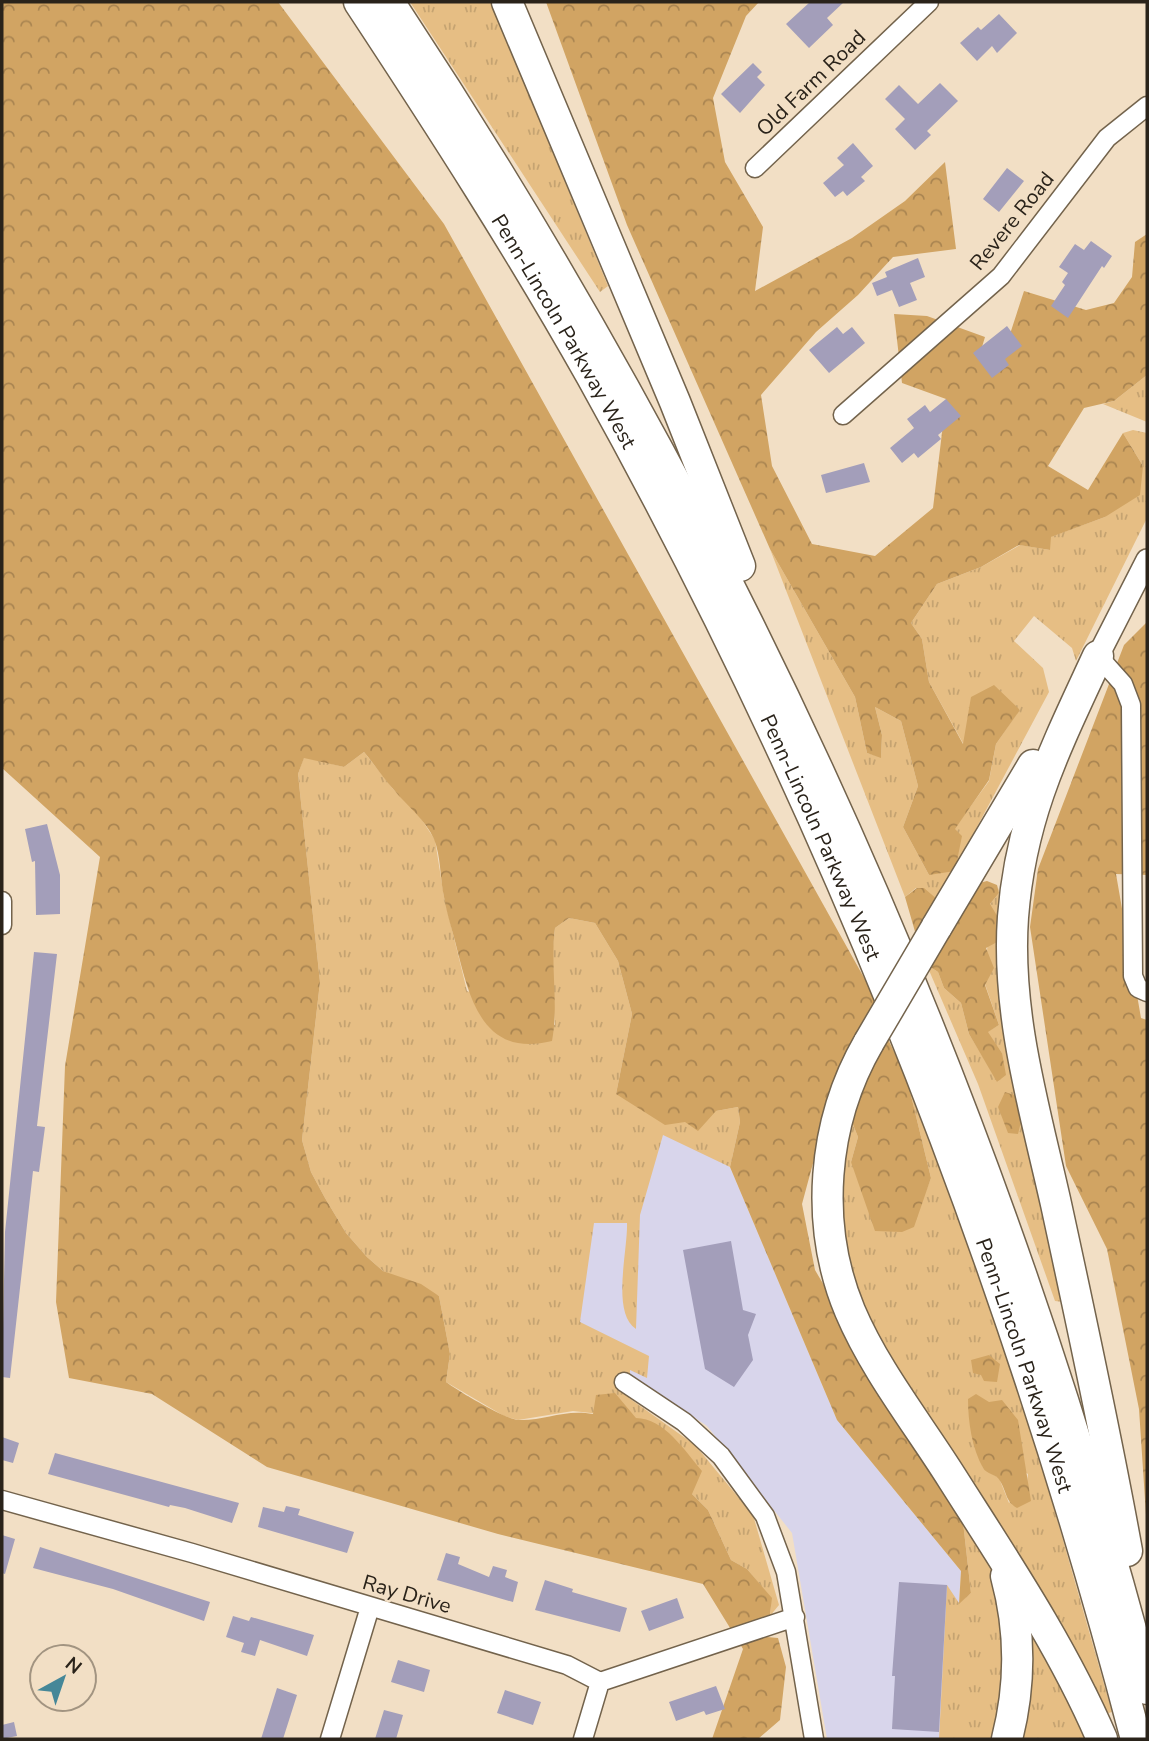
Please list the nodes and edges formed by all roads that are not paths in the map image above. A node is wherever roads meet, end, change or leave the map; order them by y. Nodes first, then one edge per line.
1 (338, 2) edge
2 (359, 2) edge
3 (389, 2) edge
4 (507, 2) edge
5 (929, 2) edge
6 (1147, 106) edge
7 (755, 168) dead end
8 (474, 178) junction
9 (844, 415) dead end
10 (1147, 560) edge
11 (1098, 656) junction
12 (820, 772) junction
13 (973, 867) junction
14 (1017, 883) junction
15 (1143, 990) edge
16 (624, 1382) dead end
17 (2, 1500) edge
18 (999, 1552) junction
19 (370, 1607) junction
20 (795, 1617) junction
21 (1147, 1662) edge
22 (600, 1682) junction
23 (1147, 1689) edge
24 (330, 1739) edge
25 (583, 1739) edge
26 (814, 1739) edge
27 (1007, 1739) edge
28 (1102, 1739) edge
29 (1136, 1739) edge

1 - 8 highway
2 - 8 highway, Penn-Lincoln Parkway West
3 - 12 highway, Penn-Lincoln Parkway West
4 - 12 highway
5 - 7 street, Old Farm Road
6 - 9 street, Revere Road
8 - 29 highway, Penn-Lincoln Parkway West
10 - 11 street
11 - 13 highway
11 - 14 highway
11 - 15 street
12 - 23 highway, Penn-Lincoln Parkway West
13 - 14 highway
13 - 18 highway, bridge
14 - 21 highway
16 - 20 street
17 - 19 street, Ray Drive
18 - 27 highway
18 - 28 highway
19 - 22 street, Ray Drive
19 - 24 street
20 - 22 street
20 - 26 street
22 - 25 street

